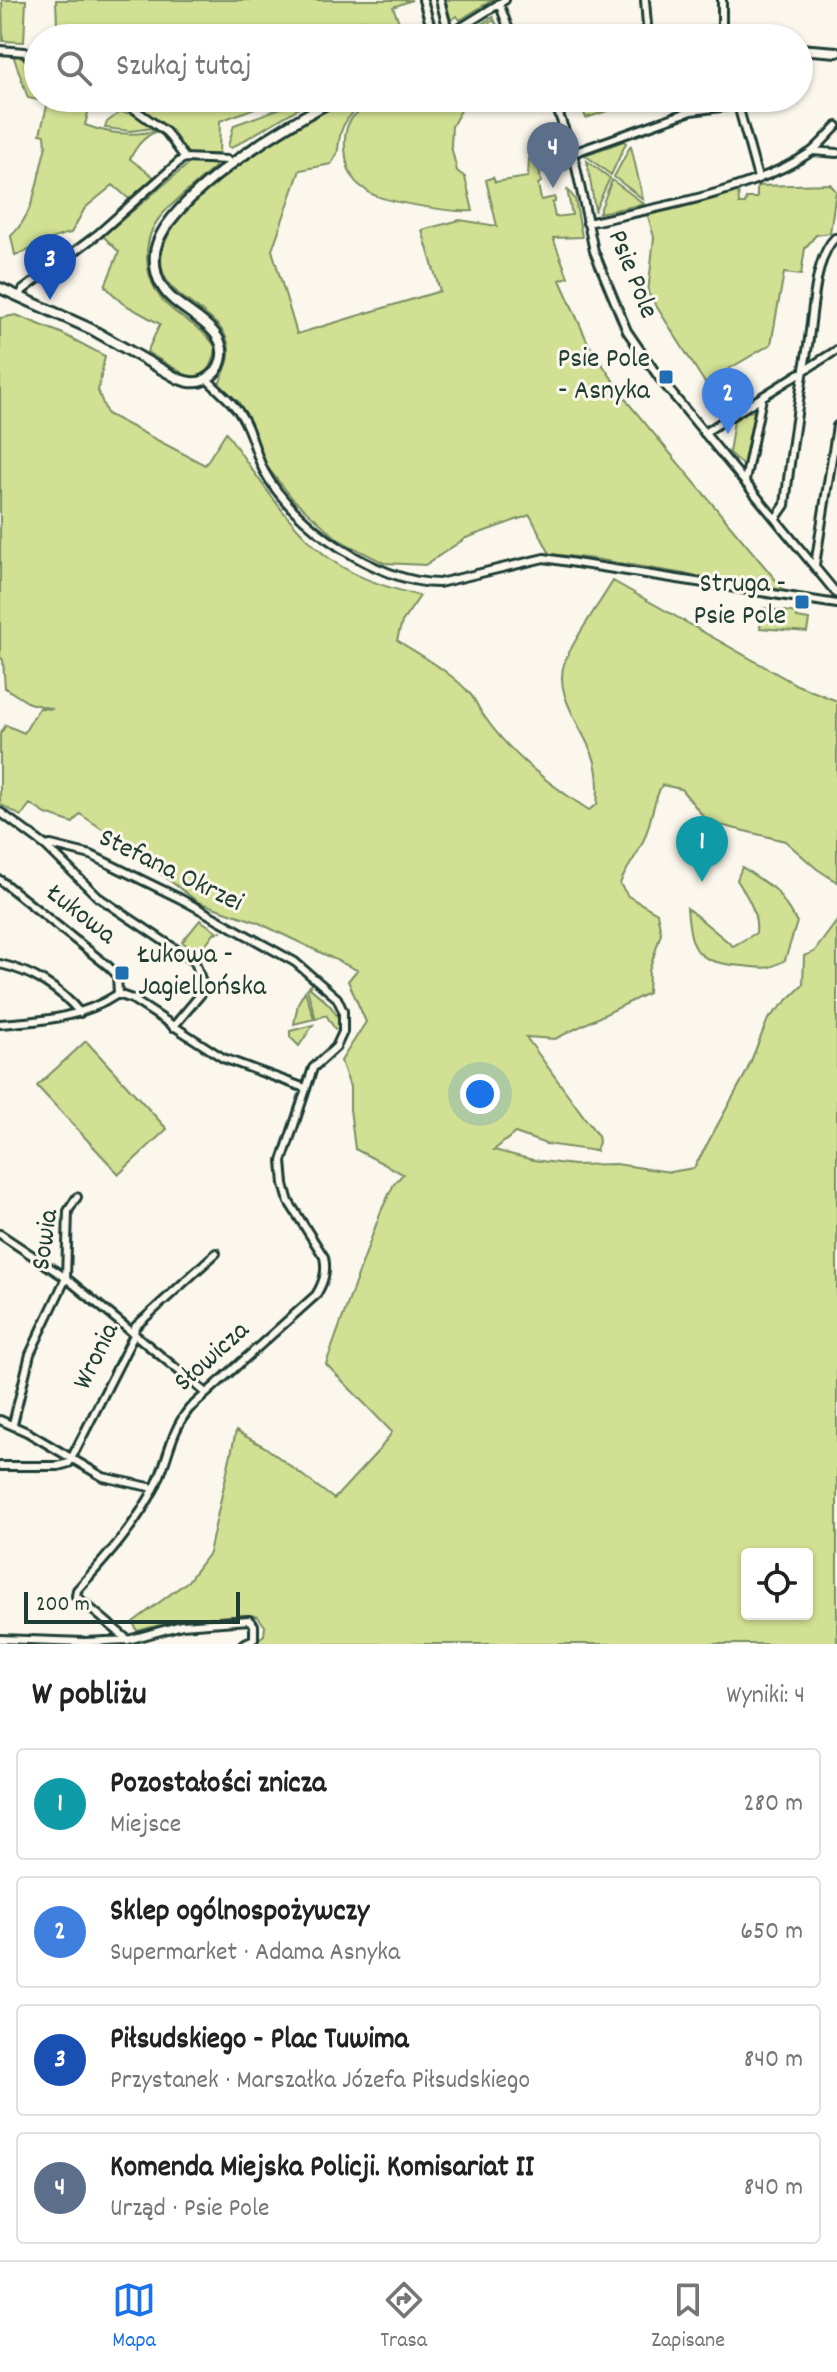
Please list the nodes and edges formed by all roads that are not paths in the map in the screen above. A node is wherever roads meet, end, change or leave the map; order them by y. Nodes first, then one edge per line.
1 (423, 0) edge
2 (440, 0) edge
3 (645, 0) edge
4 (722, 0) edge
5 (502, 2) edge
6 (430, 24) edge
7 (446, 24) edge
8 (469, 24) edge
9 (508, 24) edge
10 (647, 24) edge
11 (722, 24) edge
12 (0, 50) edge
13 (813, 50) edge
14 (24, 52) edge
15 (837, 52) edge
16 (138, 112) edge
17 (314, 112) edge
18 (558, 112) edge
19 (688, 112) edge
20 (739, 112) edge
21 (837, 126) edge
22 (813, 151) junction
23 (573, 153) junction
24 (837, 153) edge
25 (185, 158) junction
26 (230, 164) junction
27 (758, 178) junction
28 (587, 223) junction
29 (835, 238) dead end
30 (0, 288) edge
31 (20, 296) junction
32 (837, 350) edge
33 (801, 374) junction
34 (207, 379) junction
35 (762, 397) junction
36 (837, 426) edge
37 (704, 433) junction
38 (745, 481) junction
39 (776, 518) junction
40 (815, 565) junction
41 (837, 594) edge
42 (837, 604) edge
43 (0, 812) edge
44 (46, 846) junction
45 (0, 880) edge
46 (0, 964) edge
47 (118, 994) junction
48 (80, 1013) junction
49 (0, 1024) edge
50 (173, 1027) junction
51 (313, 1068) joint
52 (305, 1088) junction
53 (77, 1197) dead end
54 (0, 1234) edge
55 (216, 1253) dead end
56 (66, 1278) junction
57 (134, 1335) junction
58 (206, 1393) junction
59 (0, 1420) edge
60 (13, 1424) junction
61 (72, 1460) junction
62 (0, 1466) edge
63 (154, 1488) junction
64 (0, 1639) edge
65 (128, 1640) junction
66 (243, 1644) edge

1 - 6 street
2 - 7 street
3 - 10 street
4 - 11 street
5 - 8 street
5 - 9 street
12 - 14 street
13 - 15 street
16 - 25 street
17 - 26 street
18 - 23 street, Psie Pole
19 - 23 street
20 - 27 street
21 - 22 street
22 - 24 street
22 - 27 street
23 - 28 street, Psie Pole
25 - 26 street
25 - 31 street
26 - 34 street
27 - 28 street
28 - 37 street, Psie Pole
29 - 33 street
30 - 31 street
31 - 34 street
32 - 33 street
33 - 35 street
33 - 39 street
34 - 42 street
35 - 37 street
35 - 38 street
36 - 40 street
37 - 38 street, Psie Pole
38 - 39 street, Psie Pole
39 - 40 street, Psie Pole
40 - 41 street, Psie Pole
43 - 44 street
44 - 50 street, Stefana Okrzei
44 - 51 street, Stefana Okrzei
45 - 47 street, Łukowa
46 - 48 street
47 - 48 street
47 - 50 street
48 - 49 street
50 - 52 street
51 - 52 street, Słowicza
52 - 58 street, Słowicza
53 - 56 street, Sowia
54 - 56 street
55 - 57 street, Wronia
56 - 57 street
56 - 60 street, Sowia
57 - 58 street
57 - 61 street, Wronia
58 - 63 street, Słowicza
59 - 60 street
60 - 61 street
61 - 62 street
61 - 63 street
63 - 65 street, Słowicza
64 - 65 street
65 - 66 street

